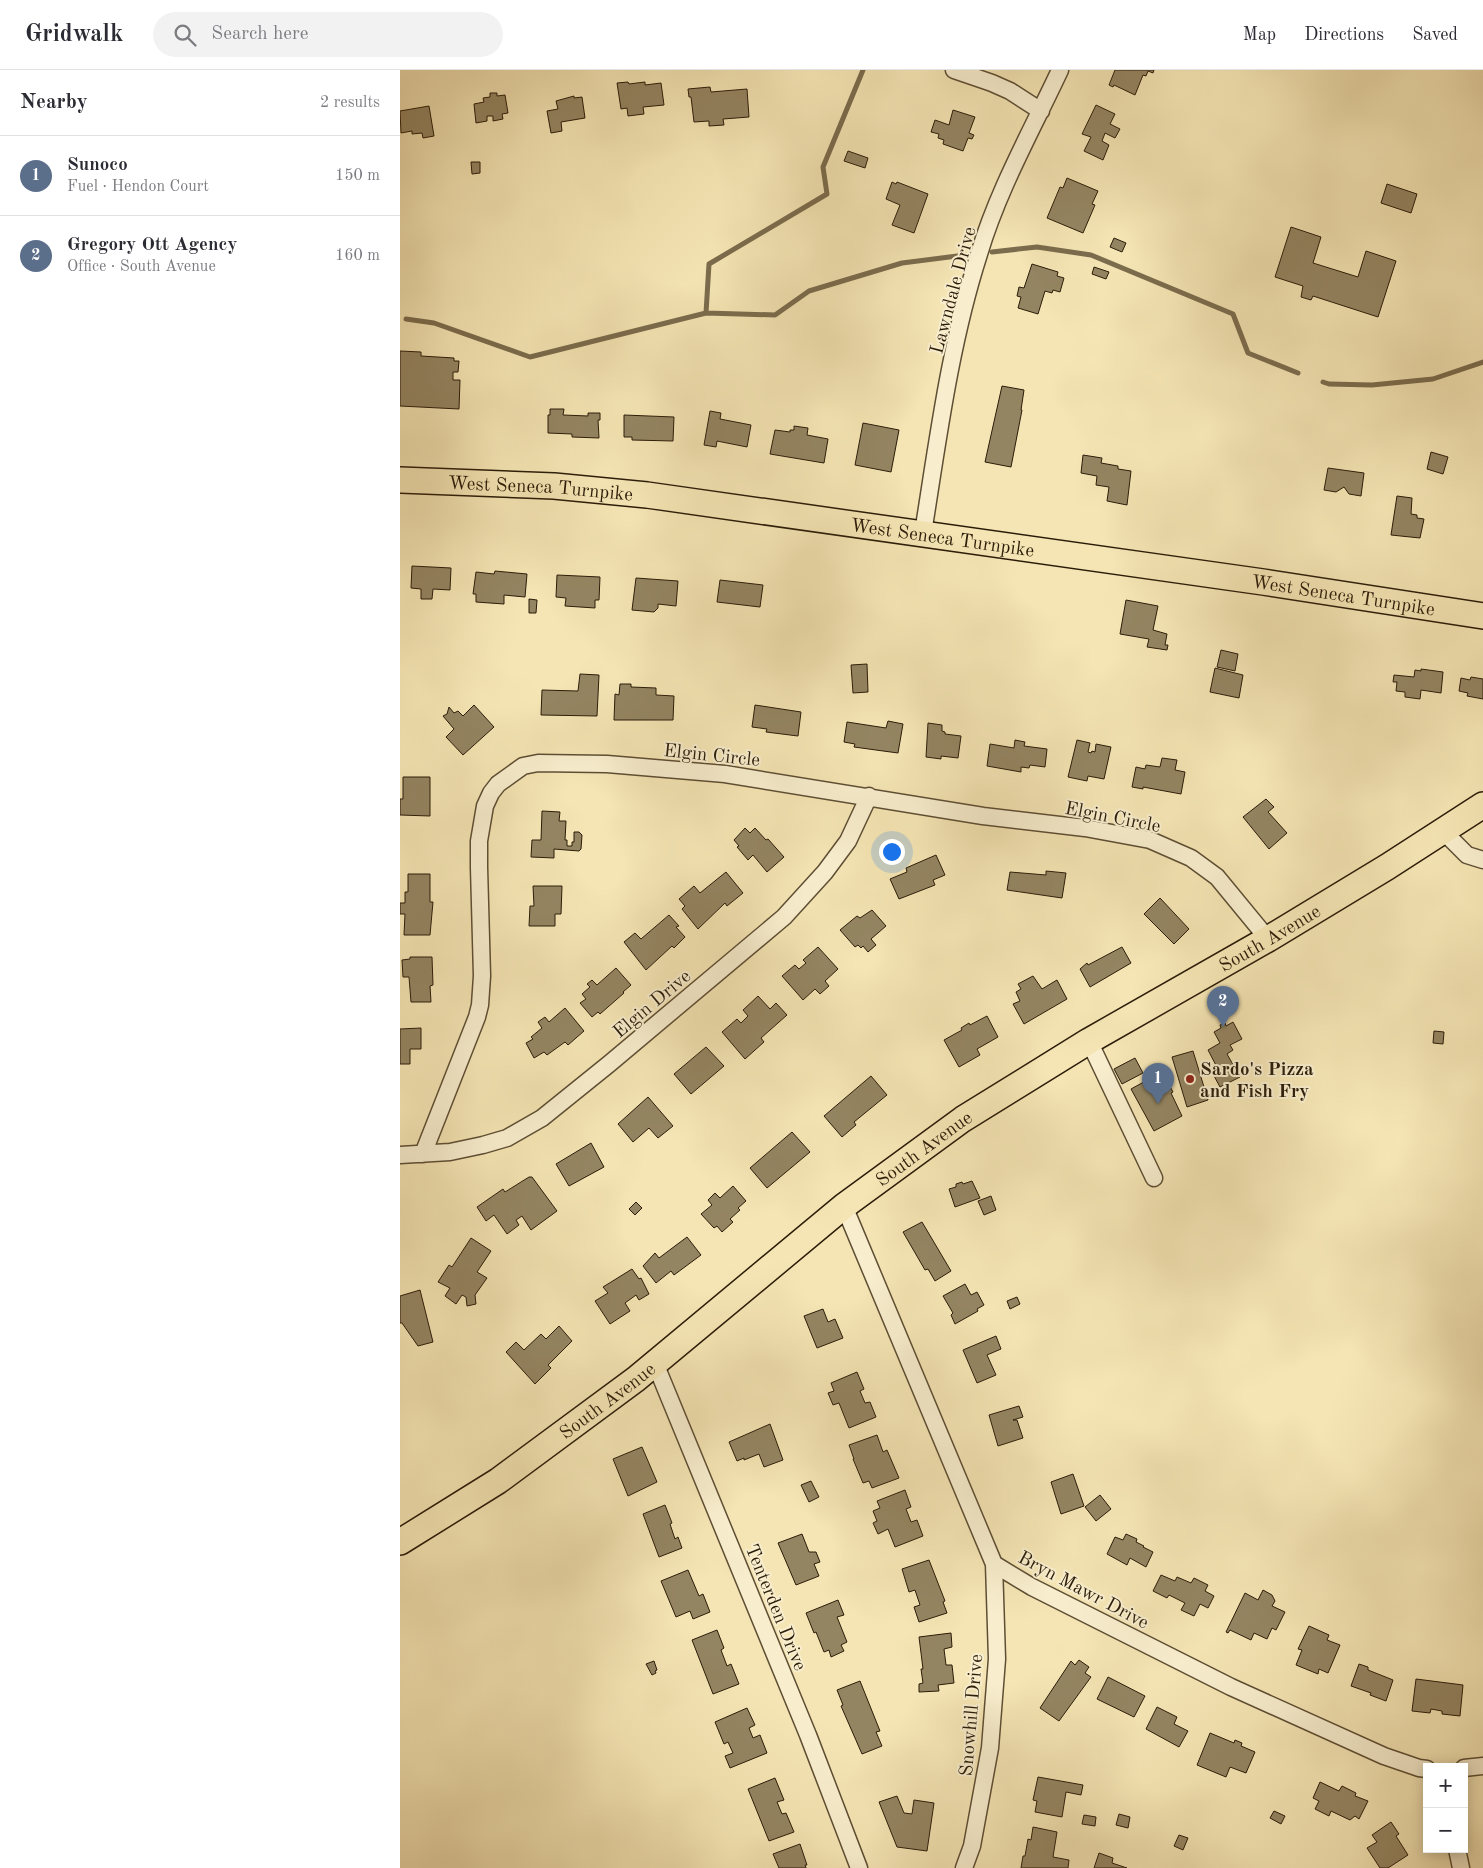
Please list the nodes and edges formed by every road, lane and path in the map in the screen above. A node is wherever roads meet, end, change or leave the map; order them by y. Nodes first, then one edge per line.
1 (954, 70) edge
2 (1060, 70) edge
3 (1041, 111) junction
4 (400, 480) edge
5 (923, 533) junction
6 (1483, 616) edge
7 (869, 796) junction
8 (1483, 805) edge
9 (1444, 832) junction
10 (1483, 860) edge
11 (1268, 939) junction
12 (1088, 1041) junction
13 (423, 1154) junction
14 (400, 1155) edge
15 (1154, 1178) dead end
16 (844, 1206) junction
17 (655, 1363) junction
18 (400, 1542) edge
19 (994, 1564) junction
20 (1483, 1766) edge
21 (1423, 1768) edge
22 (1468, 1768) edge
23 (1458, 1853) edge
24 (858, 1868) edge
25 (964, 1868) edge
26 (1461, 1868) edge

1 - 3 street
2 - 3 street, Lawndale Drive
3 - 5 street, Lawndale Drive
4 - 5 main road, West Seneca Turnpike
5 - 6 main road, West Seneca Turnpike
7 - 11 street, Elgin Circle
7 - 13 street, Elgin Drive
7 - 13 street, Elgin Circle
8 - 9 main road, South Avenue
9 - 10 street
9 - 11 main road, South Avenue
11 - 12 main road, South Avenue
12 - 15 street
12 - 16 main road, South Avenue
13 - 14 street, Elgin Drive
16 - 17 main road, South Avenue
16 - 19 street, Bryn Mawr Drive
17 - 18 main road, South Avenue
17 - 24 street, Tenterden Drive
19 - 21 street, Bryn Mawr Drive
19 - 25 street, Snowhill Drive
20 - 22 street
23 - 26 street

